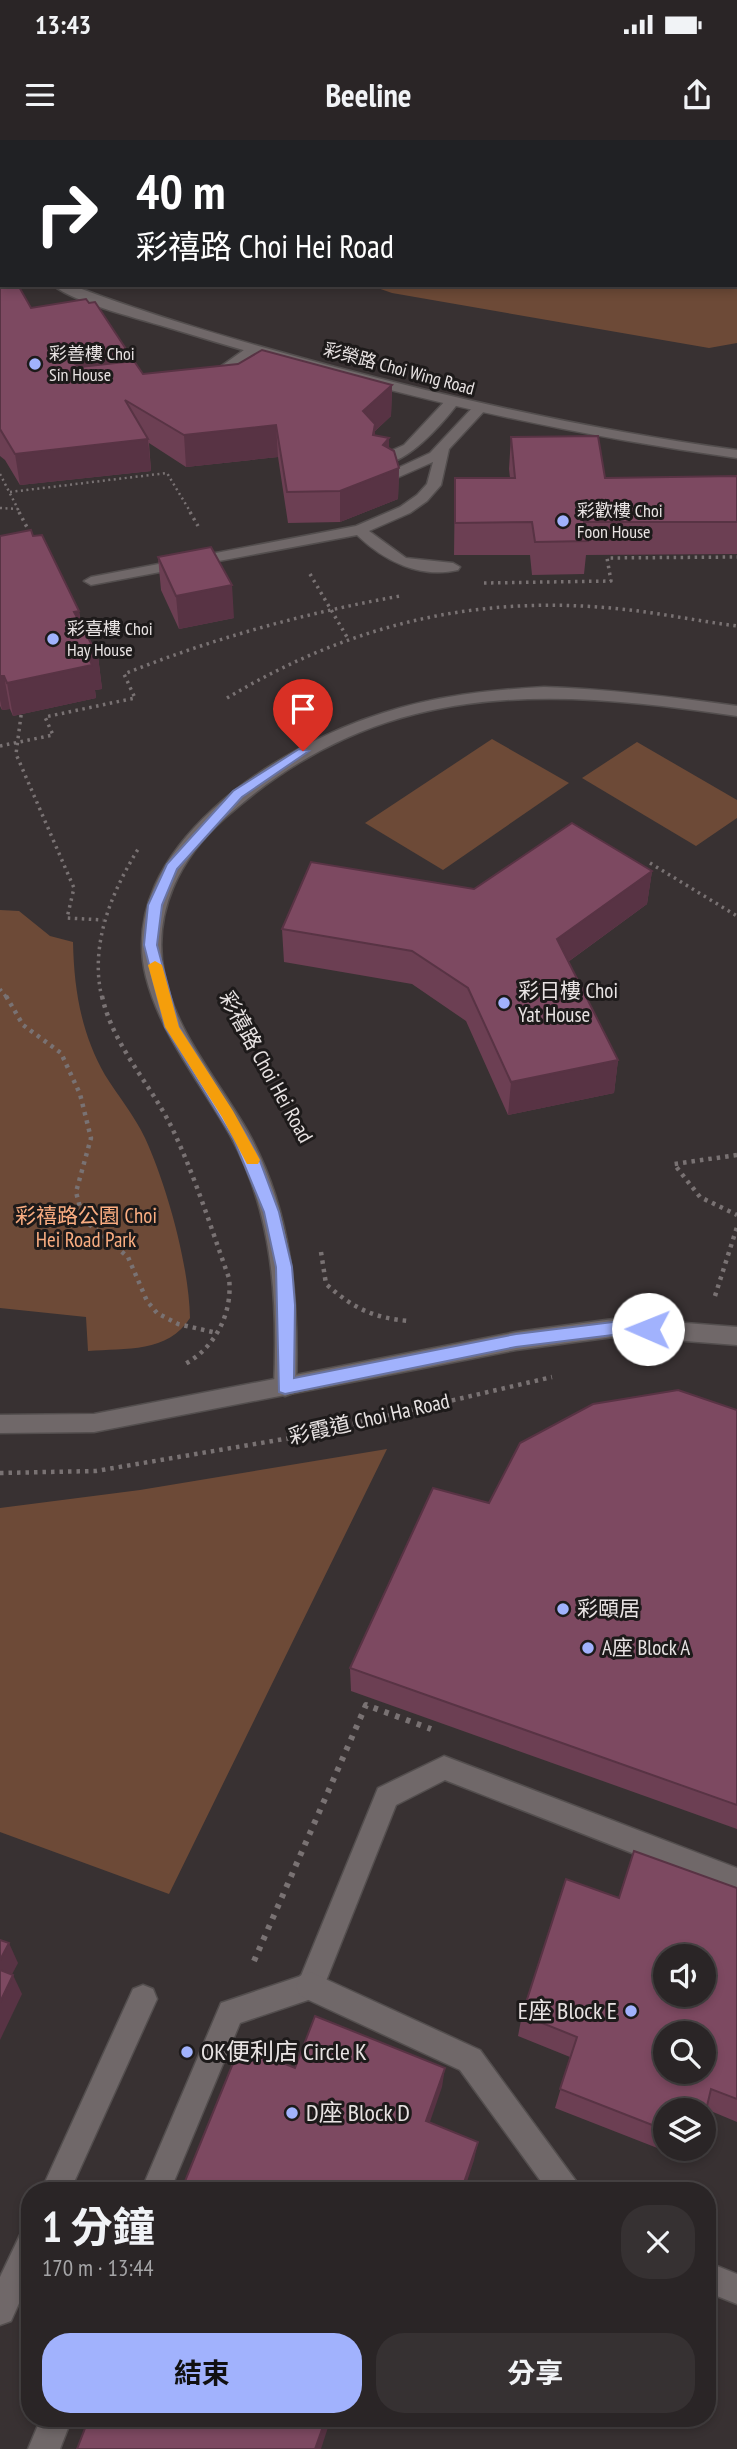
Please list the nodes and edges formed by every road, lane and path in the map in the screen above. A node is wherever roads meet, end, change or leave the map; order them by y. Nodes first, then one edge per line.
1 (65, 287) edge
2 (255, 348) junction
3 (191, 382) edge
4 (452, 402) junction
5 (480, 408) junction
6 (443, 450) junction
7 (737, 454) edge
8 (380, 461) edge
9 (0, 474) edge
10 (392, 476) edge
11 (10, 492) junction
12 (0, 508) edge
13 (18, 509) junction
14 (360, 530) junction
15 (30, 534) junction
16 (20, 536) edge
17 (34, 543) edge
18 (291, 543) junction
19 (217, 557) junction
20 (737, 557) edge
21 (453, 567) dead end
22 (91, 581) dead end
23 (481, 584) dead end
24 (401, 596) dead end
25 (330, 608) junction
26 (737, 626) edge
27 (347, 637) junction
28 (228, 698) dead end
29 (23, 704) edge
30 (737, 711) edge
31 (18, 743) junction
32 (0, 746) edge
33 (140, 846) dead end
34 (650, 863) dead end
35 (737, 916) edge
36 (103, 920) junction
37 (0, 989) edge
38 (737, 1154) edge
39 (737, 1215) edge
40 (737, 1227) edge
41 (318, 1239) dead end
42 (713, 1300) dead end
43 (360, 1314) dead end
44 (218, 1333) junction
45 (737, 1336) edge
46 (176, 1366) dead end
47 (563, 1375) dead end
48 (285, 1387) junction
49 (0, 1424) edge
50 (0, 1473) edge
51 (366, 1705) edge
52 (737, 1881) edge
53 (310, 1986) junction
54 (143, 1999) dead end
55 (231, 2013) junction
56 (59, 2182) edge
57 (159, 2182) edge
58 (559, 2182) edge
59 (21, 2264) edge
60 (716, 2281) edge
61 (737, 2289) edge
62 (0, 2310) edge
63 (53, 2427) edge
64 (44, 2449) edge

1 - 2 street, 彩榮路 Choi Wing Road
2 - 3 street
2 - 4 street, 彩榮路 Choi Wing Road
4 - 5 street, 彩榮路 Choi Wing Road
4 - 8 street
5 - 6 street
5 - 7 street, 彩榮路 Choi Wing Road
6 - 10 street
6 - 14 street
9 - 11 path
11 - 13 path
11 - 19 path
12 - 13 path
13 - 15 path
14 - 18 street
14 - 21 street
15 - 16 path
15 - 17 path
18 - 19 street
18 - 25 path
19 - 22 street
20 - 23 path
24 - 25 path
25 - 27 path
25 - 31 path
26 - 27 path
27 - 28 path
29 - 31 path
30 - 48 street
31 - 32 path
31 - 36 path
33 - 36 path
34 - 35 path
36 - 44 path
37 - 44 path
38 - 39 path
40 - 42 path
41 - 43 path
44 - 46 path
45 - 48 street
47 - 50 path, 彩霞道 Choi Ha Road
48 - 49 street
51 - 55 path
52 - 53 street
53 - 55 street
53 - 58 street
54 - 56 street
55 - 57 street
59 - 62 street
60 - 61 street
63 - 64 street

